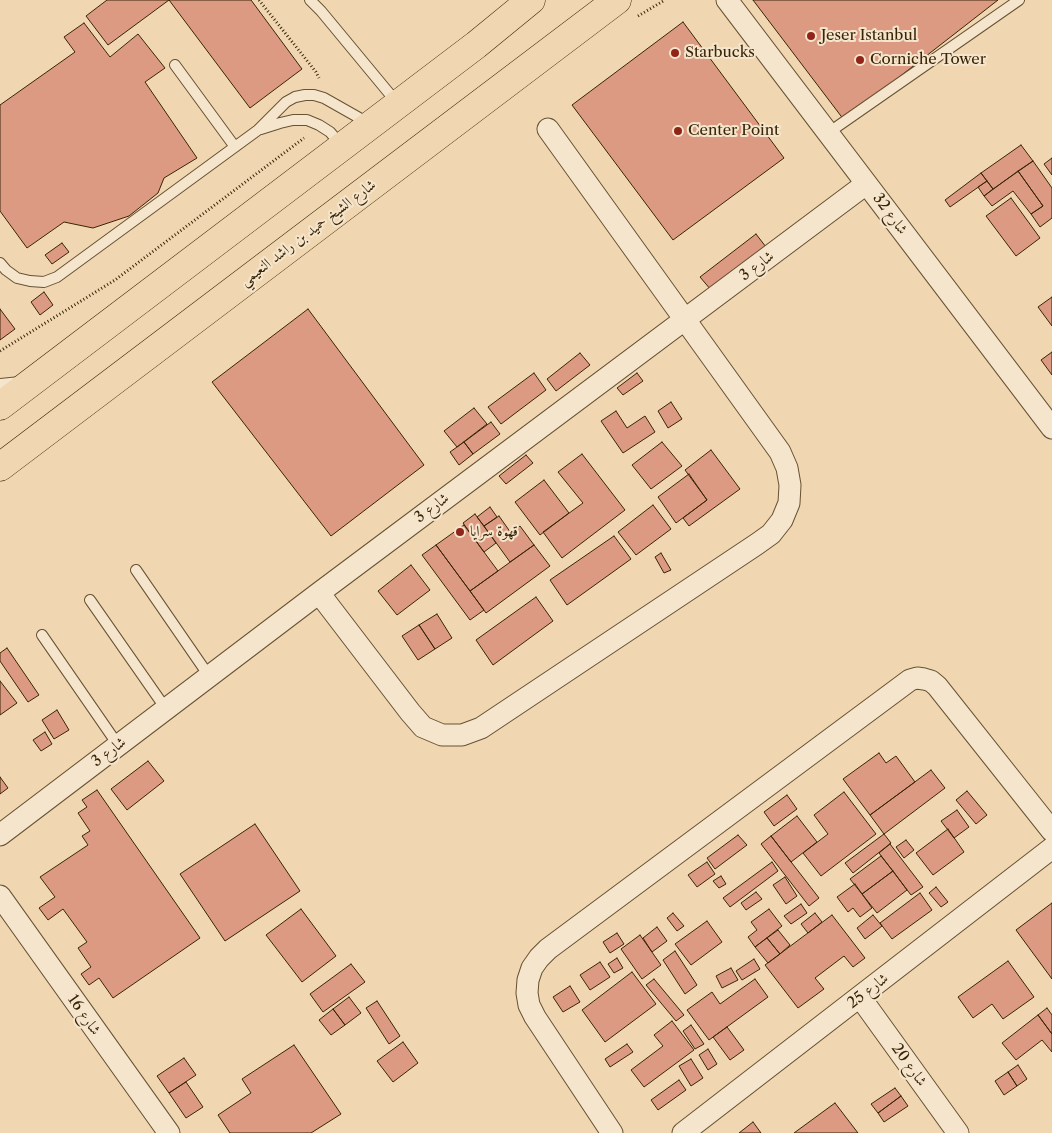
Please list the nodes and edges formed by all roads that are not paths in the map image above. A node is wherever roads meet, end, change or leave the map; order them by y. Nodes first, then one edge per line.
1 (310, 0) edge
2 (531, 0) edge
3 (617, 0) edge
4 (727, 0) edge
5 (1019, 0) edge
6 (175, 65) dead end
7 (398, 104) junction
8 (371, 124) junction
9 (548, 129) dead end
10 (258, 130) junction
11 (828, 133) junction
12 (342, 146) junction
13 (234, 147) junction
14 (866, 184) junction
15 (0, 263) edge
16 (685, 320) junction
17 (34, 380) junction
18 (0, 384) edge
19 (0, 406) edge
20 (1052, 428) edge
21 (0, 467) edge
22 (136, 570) dead end
23 (319, 593) junction
24 (90, 600) dead end
25 (42, 635) dead end
26 (209, 676) junction
27 (166, 709) junction
28 (118, 745) junction
29 (1052, 831) edge
30 (0, 835) edge
31 (1052, 848) edge
32 (0, 896) edge
33 (860, 996) junction
34 (169, 1133) edge
35 (612, 1133) edge
36 (683, 1133) edge
37 (958, 1133) edge

1 - 7 lane
2 - 7 main road
3 - 21 main road, شارع الشيخ حميد بن راشد النعيمي
4 - 11 street, شارع 32
5 - 11 lane
6 - 13 lane
7 - 8 main road
8 - 10 lane
8 - 12 main road
9 - 16 street
10 - 12 lane
10 - 13 lane
11 - 14 street, شارع 32
12 - 17 main road
13 - 15 lane
14 - 16 street, شارع 3
14 - 20 street, شارع 32
16 - 23 street, شارع 3
16 - 23 street
17 - 18 lane
17 - 19 main road
22 - 26 lane
23 - 26 street, شارع 3
24 - 27 lane
25 - 28 lane
26 - 27 street, شارع 3
27 - 28 street, شارع 3
28 - 30 street, شارع 3
29 - 35 street
31 - 33 street, شارع 25
32 - 34 street, شارع 16
33 - 36 street, شارع 25
33 - 37 street, شارع 20

